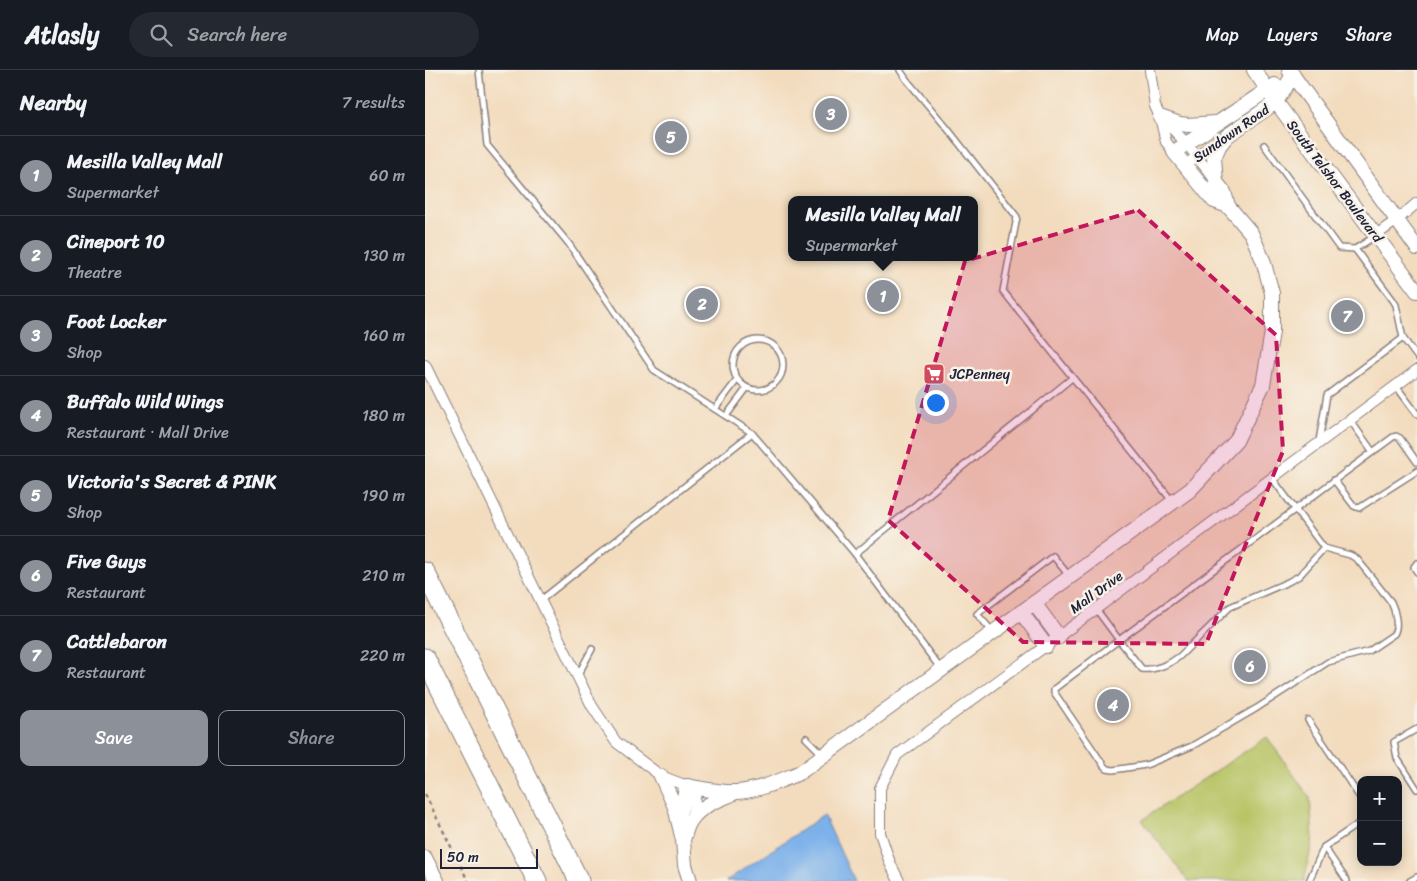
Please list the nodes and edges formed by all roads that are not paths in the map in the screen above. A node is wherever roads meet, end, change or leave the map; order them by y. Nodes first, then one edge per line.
1 (479, 70) edge
2 (900, 70) edge
3 (1150, 70) edge
4 (1254, 70) edge
5 (1293, 72) edge
6 (1267, 89) junction
7 (1276, 102) junction
8 (1160, 117) junction
9 (1219, 122) junction
10 (1227, 136) junction
11 (1187, 144) junction
12 (1264, 145) dead end
13 (1174, 152) junction
14 (1197, 156) junction
15 (1185, 165) junction
16 (1216, 182) junction
17 (1417, 203) edge
18 (1228, 206) junction
19 (1397, 220) junction
20 (1376, 235) junction
21 (1417, 248) edge
22 (1355, 249) junction
23 (1417, 291) edge
24 (1403, 338) junction
25 (1417, 357) edge
26 (425, 366) edge
27 (1417, 370) edge
28 (1072, 378) junction
29 (737, 380) junction
30 (1396, 386) junction
31 (747, 388) junction
32 (715, 409) junction
33 (1417, 413) edge
34 (727, 416) junction
35 (1350, 420) junction
36 (752, 433) junction
37 (1319, 443) junction
38 (1373, 452) junction
39 (1417, 462) edge
40 (1417, 471) edge
41 (1272, 478) junction
42 (1334, 480) junction
43 (1173, 502) junction
44 (1295, 509) junction
45 (1324, 548) junction
46 (855, 554) junction
47 (1417, 563) edge
48 (425, 572) edge
49 (1417, 572) edge
50 (1070, 577) junction
51 (541, 600) junction
52 (1034, 603) junction
53 (1096, 609) junction
54 (1021, 612) junction
55 (993, 633) junction
56 (1059, 636) junction
57 (1119, 640) junction
58 (1046, 646) junction
59 (592, 649) dead end
60 (425, 658) edge
61 (942, 670) junction
62 (577, 675) junction
63 (1308, 720) dead end
64 (1417, 729) edge
65 (806, 738) dead end
66 (824, 756) junction
67 (661, 776) junction
68 (692, 787) junction
69 (1417, 789) edge
70 (738, 792) junction
71 (1357, 793) edge
72 (684, 819) junction
73 (1357, 825) edge
74 (1324, 847) junction
75 (425, 858) edge
76 (1417, 877) edge
77 (1312, 880) edge
78 (437, 881) edge
79 (537, 881) edge
80 (579, 881) edge
81 (690, 881) edge
82 (899, 881) edge
83 (1347, 881) edge
84 (1410, 881) edge

1 - 32 lane
2 - 28 lane
3 - 8 street
4 - 6 street, South Telshor Boulevard
5 - 6 street, Sundown Road
5 - 7 street, Sundown Road
5 - 19 street, South Telshor Boulevard
6 - 7 street, South Telshor Boulevard
6 - 9 street, Sundown Road
7 - 10 street, Sundown Road
7 - 20 street, South Telshor Boulevard
8 - 9 street
8 - 11 street
8 - 13 street
9 - 11 street, Sundown Road
10 - 14 street, Sundown Road
10 - 16 street
11 - 13 street, Sundown Road
11 - 14 street
12 - 22 lane
13 - 15 street
14 - 15 street, Sundown Road
14 - 16 street
15 - 18 street
16 - 18 street
17 - 19 street
18 - 43 street
19 - 20 street
19 - 21 street, South Telshor Boulevard
20 - 22 lane
20 - 23 street, South Telshor Boulevard
22 - 24 lane
24 - 25 lane
24 - 37 lane
26 - 51 street
27 - 30 street, Mall Drive
28 - 43 lane
28 - 46 lane
29 - 31 lane
29 - 31 lane
29 - 32 lane
30 - 33 lane
30 - 35 street, Mall Drive
31 - 34 lane
32 - 34 lane
34 - 36 lane
35 - 37 street, Mall Drive
35 - 38 lane
36 - 46 lane
36 - 51 lane
37 - 41 street, Mall Drive
38 - 39 lane
38 - 42 lane
40 - 42 lane
41 - 44 lane
41 - 53 street, Mall Drive
42 - 44 lane
43 - 50 street
44 - 45 lane
44 - 57 lane
45 - 57 lane
45 - 57 lane
46 - 61 lane
47 - 49 lane
48 - 80 highway
50 - 52 street
50 - 55 lane
51 - 62 street
52 - 54 street
52 - 56 street
53 - 56 street, Mall Drive
53 - 57 lane
54 - 55 street
54 - 58 street
55 - 61 street
56 - 58 street, Mall Drive
58 - 82 street, Mall Drive
59 - 62 lane
60 - 79 highway
61 - 66 street
62 - 67 street
63 - 71 lane
64 - 69 lane
65 - 66 lane
66 - 70 street
67 - 68 street
67 - 72 street
68 - 70 street
68 - 72 street
70 - 72 street
72 - 81 street
73 - 74 lane
74 - 77 lane
74 - 83 lane
75 - 78 street
76 - 84 lane

